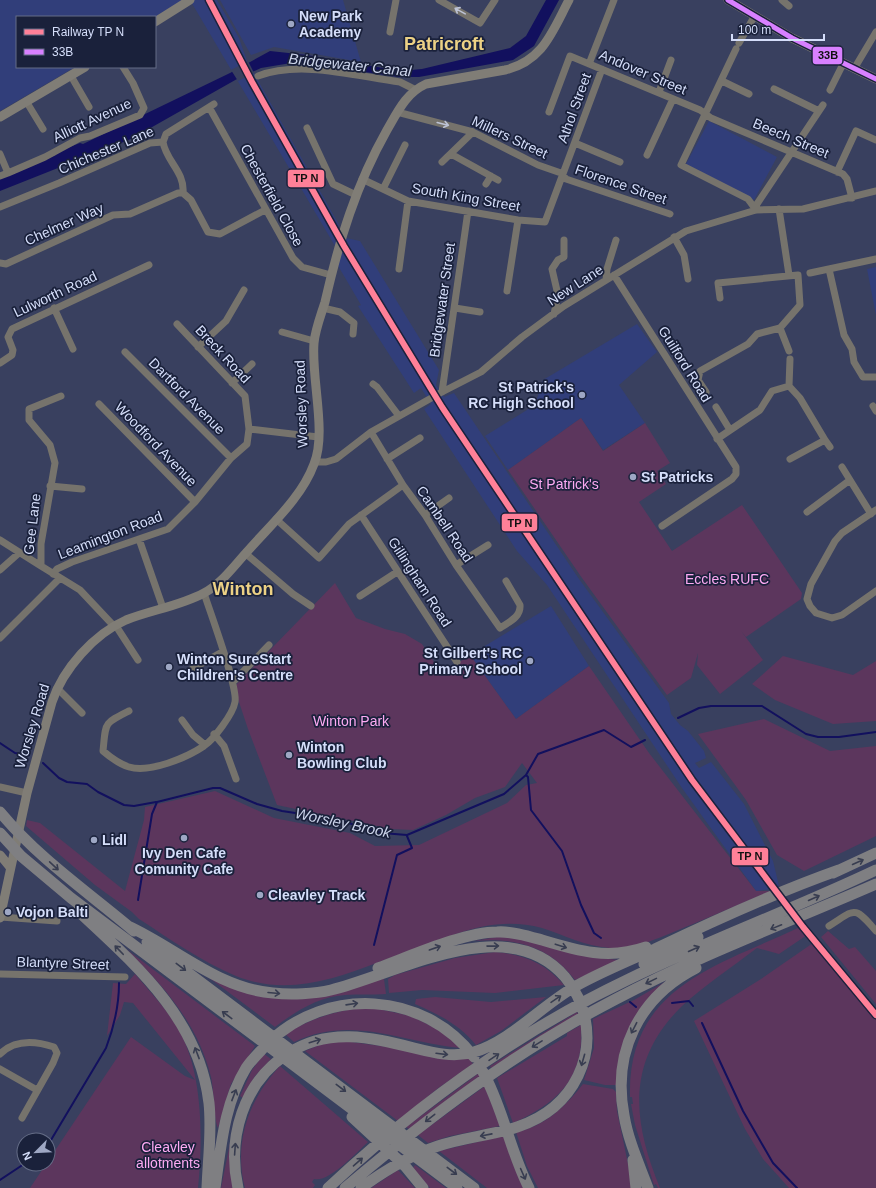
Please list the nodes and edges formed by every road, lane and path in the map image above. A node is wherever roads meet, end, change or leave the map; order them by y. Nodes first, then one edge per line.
1 (190, 0) edge
2 (396, 0) edge
3 (439, 0) edge
4 (495, 0) edge
5 (569, 0) edge
6 (614, 0) edge
7 (782, 0) edge
8 (730, 1) edge
9 (789, 6) dead end
10 (754, 17) junction
11 (156, 21) edge
12 (390, 32) dead end
13 (876, 32) edge
14 (671, 60) dead end
15 (588, 64) junction
16 (843, 64) junction
17 (83, 68) edge
18 (124, 68) edge
19 (602, 69) junction
20 (854, 69) junction
21 (71, 76) junction
22 (258, 76) dead end
23 (876, 79) edge
24 (722, 81) junction
25 (414, 89) junction
26 (774, 89) dead end
27 (830, 90) dead end
28 (659, 92) junction
29 (749, 94) dead end
30 (673, 99) junction
31 (26, 101) junction
32 (211, 106) joint
33 (89, 107) dead end
34 (397, 112) junction
35 (549, 112) dead end
36 (706, 114) junction
37 (0, 116) edge
38 (307, 128) dead end
39 (43, 129) dead end
40 (473, 132) junction
41 (876, 140) edge
42 (163, 142) junction
43 (575, 144) junction
44 (405, 146) dead end
45 (791, 152) junction
46 (0, 154) edge
47 (451, 154) junction
48 (647, 155) dead end
49 (442, 162) dead end
50 (620, 162) dead end
51 (837, 172) junction
52 (8, 173) junction
53 (0, 176) edge
54 (491, 176) junction
55 (563, 177) junction
56 (362, 179) junction
57 (498, 180) dead end
58 (486, 184) dead end
59 (383, 189) junction
60 (876, 191) edge
61 (183, 193) junction
62 (356, 195) junction
63 (852, 198) junction
64 (408, 201) junction
65 (0, 207) edge
66 (755, 208) junction
67 (779, 209) junction
68 (265, 210) junction
69 (468, 211) junction
70 (670, 214) dead end
71 (518, 220) junction
72 (545, 222) joint
73 (674, 237) junction
74 (564, 240) dead end
75 (616, 240) dead end
76 (876, 259) edge
77 (0, 263) edge
78 (149, 265) dead end
79 (399, 269) dead end
80 (829, 269) junction
81 (810, 273) dead end
82 (331, 275) junction
83 (614, 275) junction
84 (789, 276) junction
85 (688, 279) dead end
86 (606, 280) junction
87 (244, 290) dead end
88 (507, 291) dead end
89 (720, 298) dead end
90 (54, 308) junction
91 (323, 308) junction
92 (455, 308) junction
93 (480, 312) dead end
94 (554, 314) junction
95 (177, 324) dead end
96 (780, 328) junction
97 (282, 332) dead end
98 (352, 334) dead end
99 (314, 341) junction
100 (198, 347) junction
101 (73, 349) dead end
102 (125, 352) dead end
103 (0, 363) edge
104 (252, 364) dead end
105 (876, 377) edge
106 (232, 383) junction
107 (373, 384) dead end
108 (790, 386) junction
109 (442, 392) junction
110 (706, 392) dead end
111 (61, 396) dead end
112 (99, 404) dead end
113 (716, 407) dead end
114 (399, 416) junction
115 (249, 429) junction
116 (730, 430) junction
117 (371, 432) junction
118 (318, 437) junction
119 (420, 438) dead end
120 (717, 438) junction
121 (825, 440) junction
122 (830, 447) dead end
123 (231, 458) junction
124 (387, 459) junction
125 (790, 459) dead end
126 (315, 462) junction
127 (842, 467) dead end
128 (850, 480) junction
129 (403, 485) junction
130 (50, 486) junction
131 (82, 489) dead end
132 (449, 498) dead end
133 (195, 502) junction
134 (807, 512) dead end
135 (874, 512) edge
136 (425, 514) junction
137 (361, 515) junction
138 (276, 519) junction
139 (662, 526) dead end
140 (139, 539) junction
141 (0, 540) edge
142 (488, 545) dead end
143 (19, 552) junction
144 (245, 553) junction
145 (456, 565) junction
146 (40, 566) junction
147 (0, 570) edge
148 (397, 572) junction
149 (53, 574) junction
150 (60, 578) junction
151 (506, 581) dead end
152 (876, 591) edge
153 (204, 593) junction
154 (360, 596) dead end
155 (311, 606) dead end
156 (163, 608) junction
157 (114, 626) junction
158 (0, 638) edge
159 (269, 645) dead end
160 (222, 652) junction
161 (138, 660) dead end
162 (457, 662) dead end
163 (192, 669) dead end
164 (233, 682) junction
165 (57, 688) junction
166 (129, 711) dead end
167 (82, 713) dead end
168 (182, 720) dead end
169 (214, 734) junction
170 (205, 745) junction
171 (236, 779) dead end
172 (0, 787) edge
173 (27, 793) junction
174 (0, 812) edge
175 (2, 835) edge
176 (876, 853) edge
177 (0, 855) edge
178 (10, 867) junction
179 (839, 870) junction
180 (876, 870) edge
181 (44, 876) junction
182 (876, 884) edge
183 (0, 917) edge
184 (57, 921) dead end
185 (128, 926) junction
186 (829, 926) dead end
187 (876, 931) edge
188 (690, 932) junction
189 (738, 943) junction
190 (0, 974) edge
191 (125, 977) dead end
192 (320, 991) junction
193 (592, 998) junction
194 (262, 1035) junction
195 (0, 1054) edge
196 (295, 1060) junction
197 (0, 1068) edge
198 (37, 1090) junction
199 (22, 1118) dead end
200 (381, 1130) junction
201 (632, 1146) junction
202 (207, 1188) edge
203 (215, 1188) edge
204 (238, 1188) edge
205 (328, 1188) edge
206 (345, 1188) edge
207 (362, 1188) edge
208 (423, 1188) edge
209 (457, 1188) edge
210 (474, 1188) edge
211 (529, 1188) edge
212 (636, 1188) edge
213 (648, 1188) edge

1 - 11 main road
2 - 12 street
4 -> 3 street
5 - 25 main road
6 - 15 street
7 - 9 street
8 - 10 main road
10 - 16 main road
10 - 24 street
13 - 20 street
14 - 28 street
15 - 19 street, Andover Street
15 - 35 street, Andover Street
16 - 20 main road
16 - 27 street
17 - 21 main road
18 - 52 street, Alliott Avenue
19 - 28 street, Andover Street
19 - 43 street, Athol Street
20 - 23 main road
21 - 31 main road
21 - 33 street
22 - 25 street
24 - 29 street
24 - 36 street
25 - 34 main road, Worsley Road
26 - 45 street
28 - 30 street, Andover Street
30 - 36 street, Andover Street
30 - 48 street
31 - 37 main road
31 - 39 street
32 - 42 street, Chichester Lane
32 - 68 street, Chesterfield Close
34 -> 40 street, Millers Street
34 - 56 main road, Worsley Road
36 - 45 street, Beech Street
36 - 66 street
38 - 62 street
40 - 47 street
40 - 55 street, Millers Street
41 - 51 street
42 - 61 street
42 - 65 street, Chichester Lane
43 - 50 street
43 - 55 street, Athol Street
44 - 59 street
45 - 51 street, Beech Street
45 - 66 street
46 - 52 street
47 - 49 street
47 - 54 street
51 - 63 street, Beech Street
52 - 53 street, Alliott Avenue
54 - 57 street
54 - 58 street
55 - 70 street, Florence Street
55 - 72 street, Athol Street
56 - 59 street, South King Street
56 - 62 main road, Worsley Road
59 - 64 street, South King Street
60 - 63 street, New Lane
61 - 68 street
61 - 77 street, Chelmer Way
62 - 82 main road, Worsley Road
63 - 67 street, New Lane
64 - 69 street, South King Street
64 - 79 street
66 - 67 street, New Lane
66 - 73 street, New Lane
67 - 84 street
68 - 82 street, Chesterfield Close
69 - 71 street, South King Street
69 - 92 street, Bridgewater Street
71 - 72 street, South King Street
71 - 88 street
73 - 83 street, New Lane
73 - 85 street
74 - 94 street
75 - 86 street
76 - 80 street
78 - 90 street, Lulworth Road
80 - 81 street
80 - 105 street
82 - 91 main road, Worsley Road
83 - 86 street, New Lane
83 - 120 street, Guilford Road
84 - 89 street
84 - 96 street
86 - 94 street, New Lane
87 - 100 street
90 - 101 street
90 - 103 street, Lulworth Road
91 - 98 street
91 - 99 main road, Worsley Road
92 - 93 street
92 - 109 street, Bridgewater Street
94 - 109 street, New Lane
95 - 100 street, Breck Road
96 - 108 street
96 - 110 street
97 - 99 street
99 - 118 main road, Worsley Road
100 - 106 street, Breck Road
102 - 123 street, Dartford Avenue
104 - 106 street
106 - 115 street, Breck Road
107 - 114 street
108 - 116 street
108 - 121 street
109 - 114 street, New Lane
111 - 130 street, Gee Lane
112 - 133 street, Woodford Avenue
113 - 116 street
114 - 117 street, New Lane
115 - 118 street
115 - 123 street, Leamington Road
116 - 120 street
117 - 124 street, Cambell Road
117 - 126 street, New Lane
118 - 126 main road, Worsley Road
119 - 124 street
120 - 139 street, Guilford Road
121 - 122 street
121 - 125 street
123 - 133 street, Leamington Road
124 - 129 street, Cambell Road
126 - 138 main road, Worsley Road
127 - 128 street
128 - 134 street
128 - 135 street
129 - 136 street, Cambell Road
129 - 137 street
130 - 131 street, Gee Lane
130 - 146 street, Gee Lane
132 - 136 street
133 - 140 street, Leamington Road
135 - 152 street
136 - 145 street, Cambell Road
137 - 138 street
137 - 148 street, Gillingham Road
138 - 144 main road, Worsley Road
140 - 149 street, Leamington Road
140 - 156 street
141 - 143 street
142 - 145 street
143 - 146 street
143 - 147 street
144 - 153 main road, Worsley Road
144 - 155 street
145 - 151 street, Cambell Road
146 - 149 street, Gee Lane
148 - 154 street
148 - 162 street, Gillingham Road
149 - 150 street, Gee Lane
150 - 157 street, Gee Lane
150 - 158 street
153 - 156 main road, Worsley Road
153 - 160 street
156 - 157 main road, Worsley Road
157 - 161 street, Gee Lane
157 - 165 main road, Worsley Road
159 - 164 street
160 - 163 street
160 - 164 street
164 - 169 street
165 - 167 street
165 - 173 main road, Worsley Road
166 - 170 street
168 - 170 street
169 - 170 street
169 - 171 street
172 - 173 street
173 - 178 main road, Worsley Road
174 -> 185 highway
175 - 181 highway
179 -> 176 highway
177 - 178 main road
178 - 183 main road, Worsley Road
179 - 188 highway
179 - 193 highway
193 -> 180 highway
194 -> 181 highway
202 -> 181 highway
182 -> 189 highway
183 - 184 street
185 -> 192 highway
185 -> 194 highway
186 - 187 street
192 -> 188 highway
204 -> 188 highway
189 -> 201 highway
189 -> 206 highway
190 - 191 street, Blantyre Street
192 -> 207 highway
205 -> 193 highway
194 - 196 highway
195 - 198 street
196 -> 200 highway
196 - 200 highway
197 - 198 street
198 - 199 street
200 - 208 highway
200 - 209 highway
200 -> 210 highway
201 - 212 highway
201 - 213 highway
203 -> 211 highway

